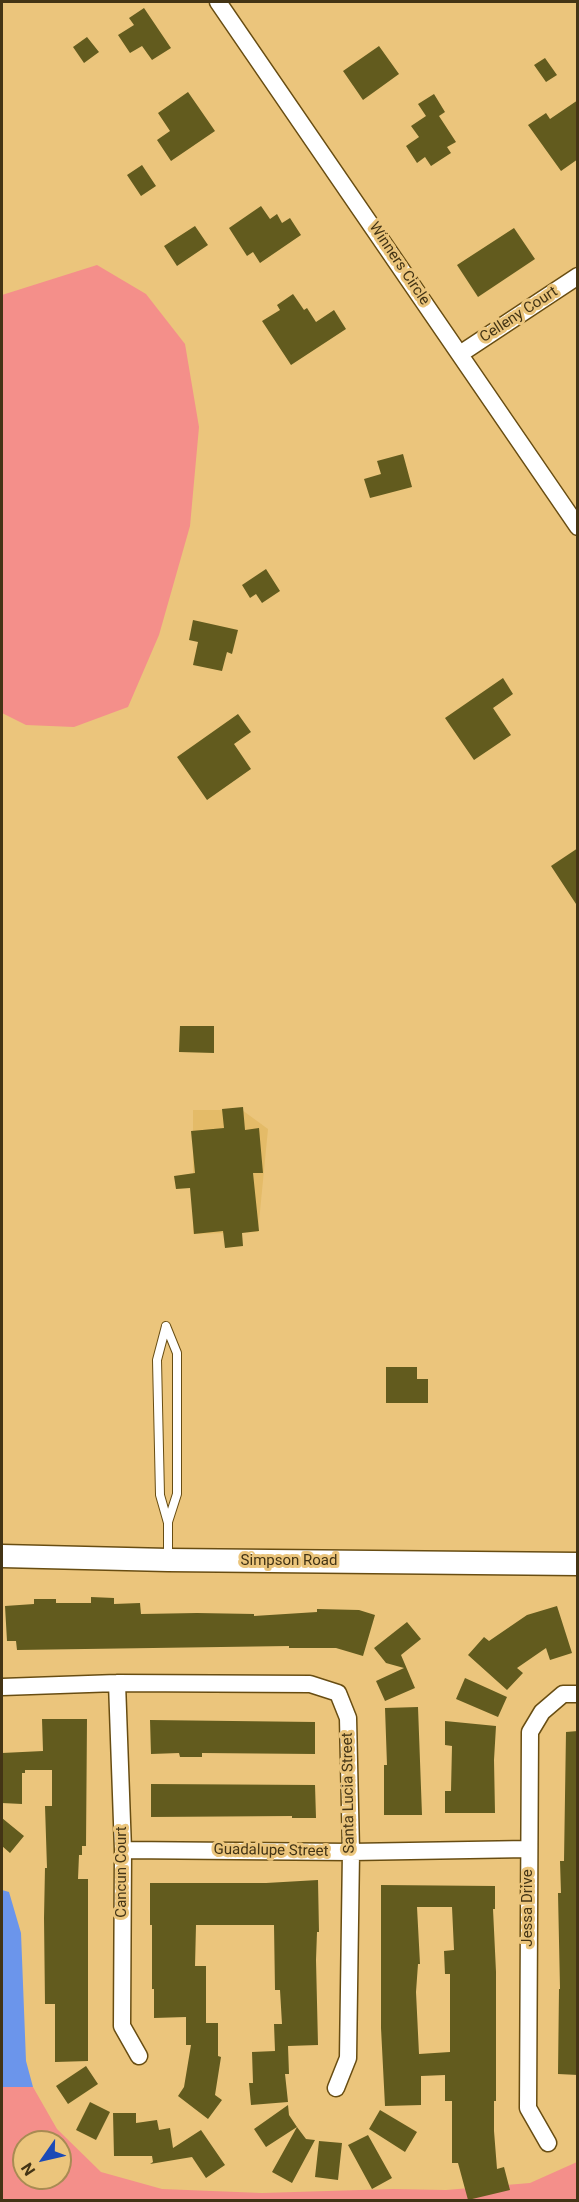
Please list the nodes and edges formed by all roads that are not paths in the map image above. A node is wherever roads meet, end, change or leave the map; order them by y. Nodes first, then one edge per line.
1 (218, 2) edge
2 (578, 276) edge
3 (460, 354) junction
4 (578, 527) edge
5 (168, 1523) junction
6 (2, 1556) edge
7 (168, 1560) junction
8 (578, 1564) edge
9 (117, 1683) junction
10 (2, 1687) edge
11 (578, 1694) edge
12 (123, 1850) junction
13 (528, 1850) junction
14 (351, 1852) junction
15 (139, 2056) dead end
16 (336, 2088) dead end
17 (548, 2143) dead end

1 - 3 street, Winners Circle
2 - 3 street, Celleny Court
3 - 4 street, Winners Circle
5 - 5 lane
5 - 7 lane
6 - 7 main road, Simpson Road
7 - 8 main road, Simpson Road
9 - 10 street, Santa Lucia Street
9 - 12 street, Cancun Court
9 - 14 street, Santa Lucia Street
11 - 13 street, Jessa Drive
12 - 14 street, Guadalupe Street
12 - 15 street, Cancun Court
13 - 14 street, Guadalupe Street
13 - 17 street, Jessa Drive
14 - 16 street, Santa Lucia Street

